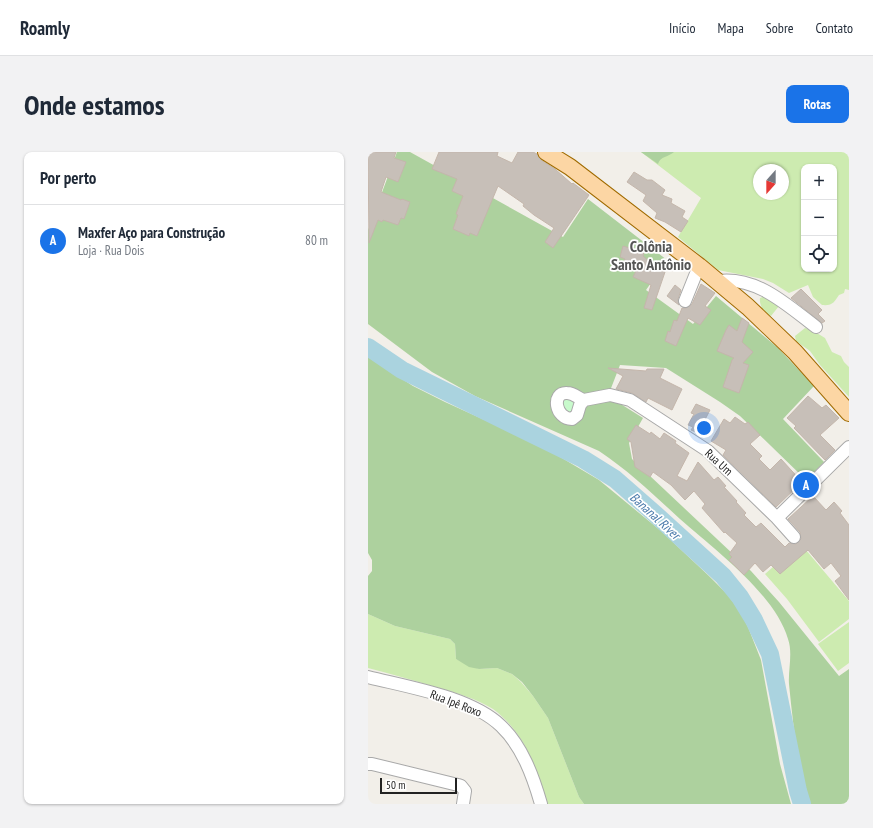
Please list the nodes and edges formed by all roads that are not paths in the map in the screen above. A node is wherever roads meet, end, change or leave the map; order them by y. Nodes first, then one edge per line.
1 (546, 152) edge
2 (699, 266) junction
3 (718, 281) junction
4 (685, 301) dead end
5 (816, 327) dead end
6 (584, 400) dead end
7 (849, 413) edge
8 (849, 448) edge
9 (777, 518) junction
10 (794, 537) dead end
11 (368, 677) edge
12 (368, 764) edge
13 (463, 804) edge
14 (541, 804) edge

1 - 2 main road
2 - 3 main road
2 - 4 street
3 - 5 street
3 - 7 main road
6 - 9 street, Rua Um
8 - 9 street
9 - 10 street, Rua Um
11 - 14 street, Rua Ipê Roxo
12 - 13 street

